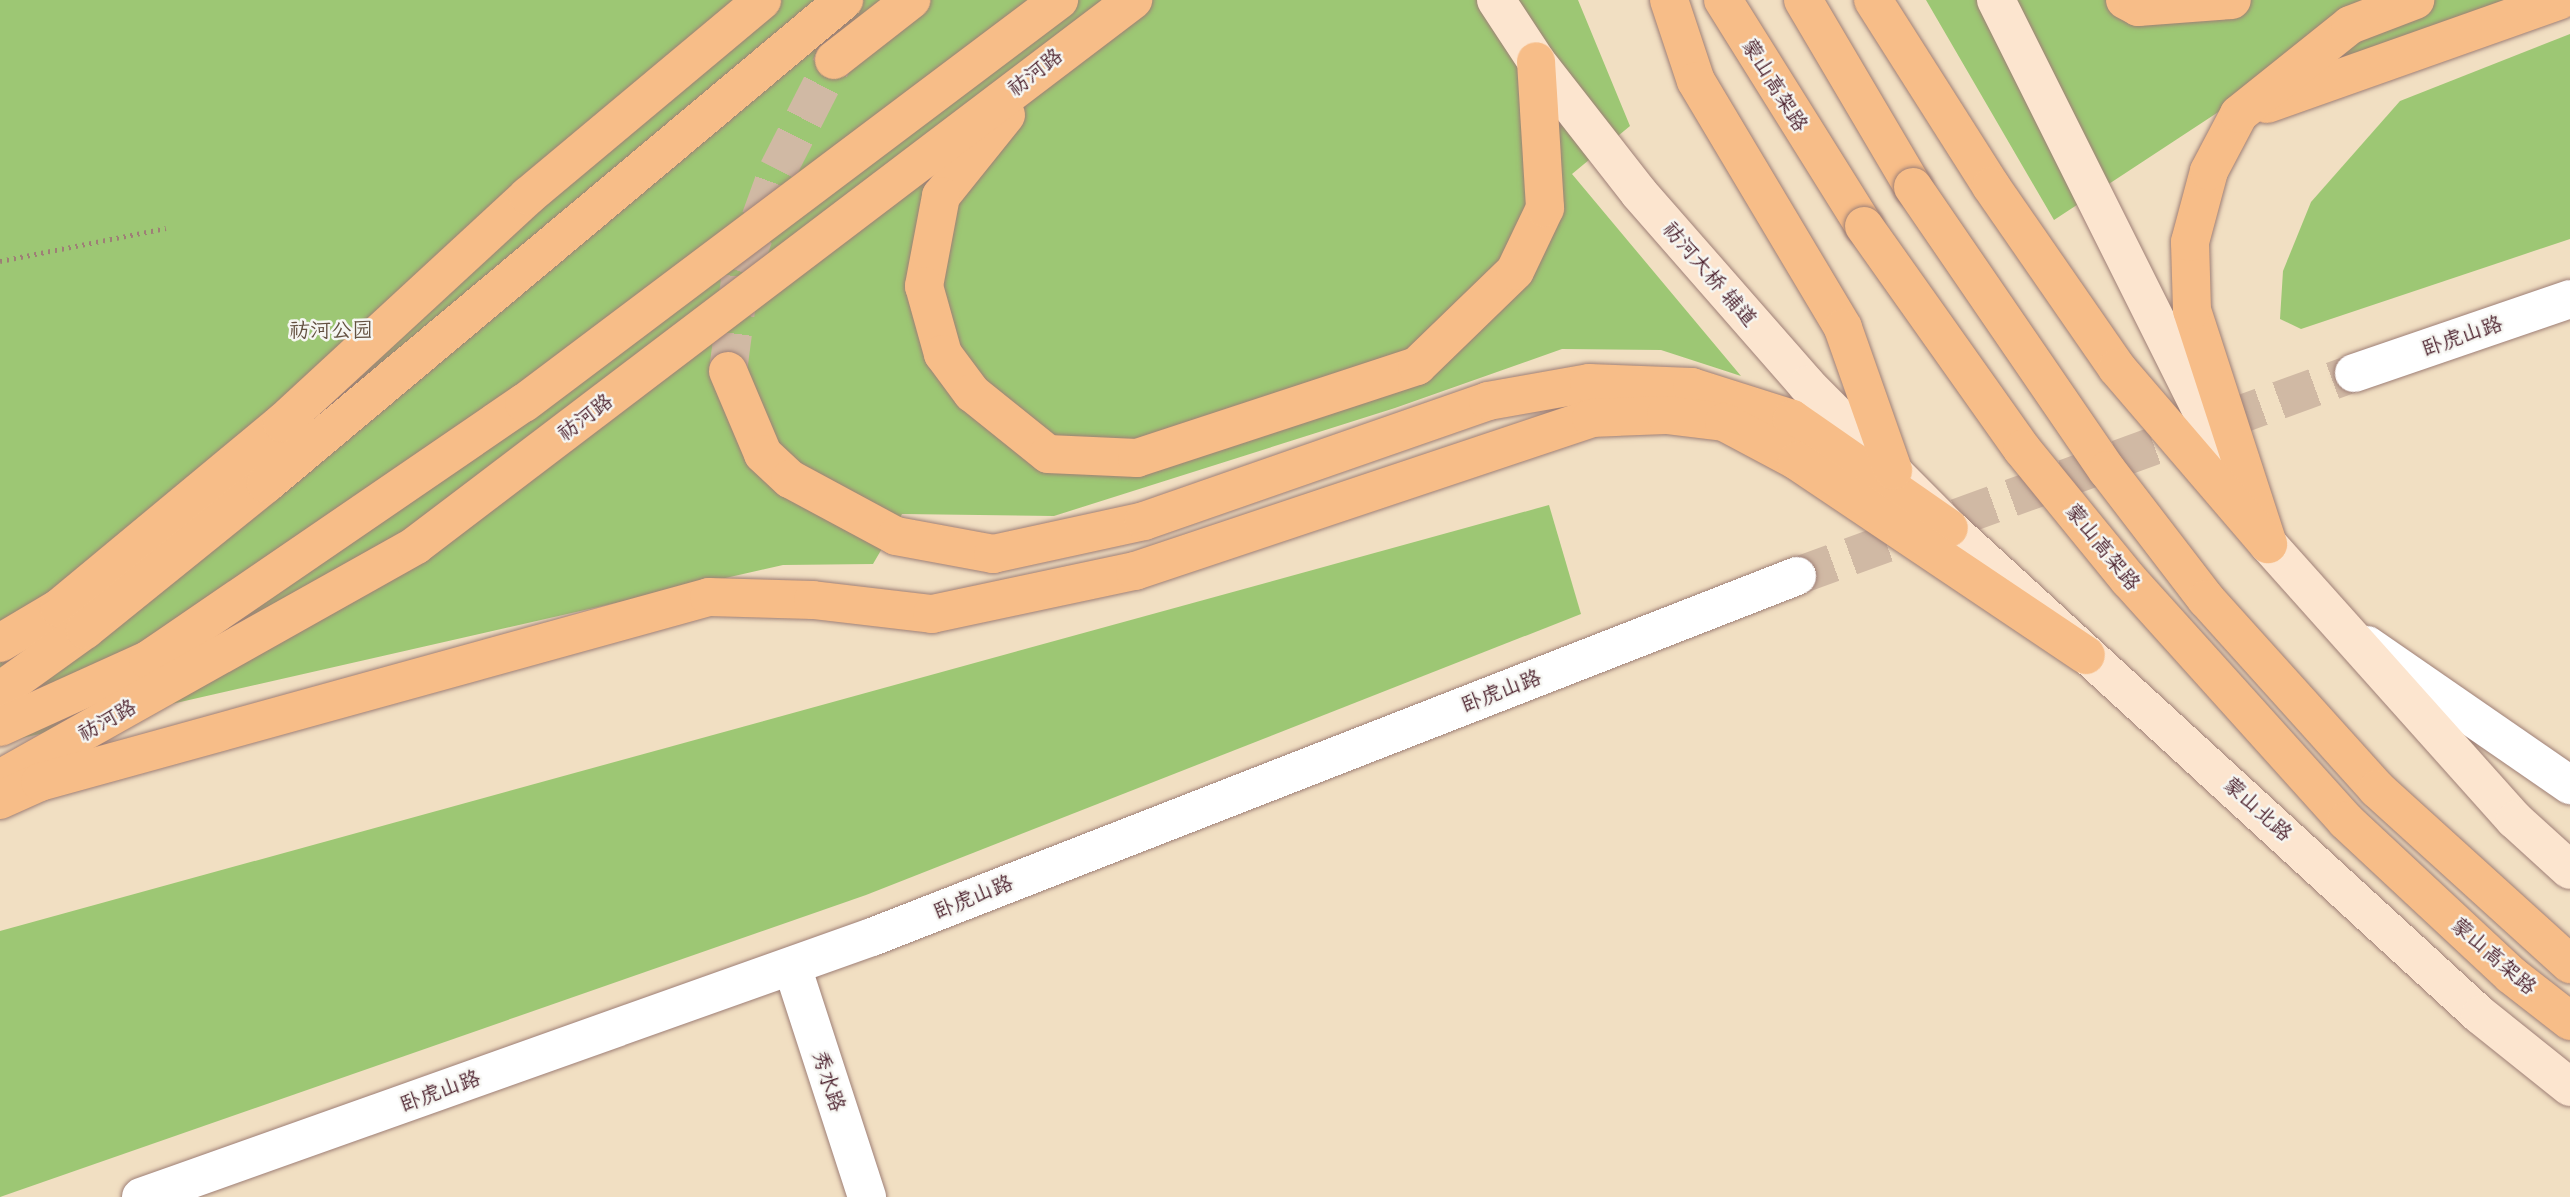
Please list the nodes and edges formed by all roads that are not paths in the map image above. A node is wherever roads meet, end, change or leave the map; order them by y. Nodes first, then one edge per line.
1 (762, 0) edge
2 (844, 0) edge
3 (911, 0) edge
4 (1059, 0) edge
5 (1133, 0) edge
6 (1496, 0) edge
7 (1669, 0) edge
8 (1723, 0) edge
9 (1803, 0) edge
10 (1874, 0) edge
11 (1996, 0) edge
12 (2125, 0) edge
13 (2232, 0) edge
14 (2415, 0) edge
15 (2560, 0) edge
16 (1060, 52) junction
17 (834, 60) tunnel mouth
18 (1536, 61) junction
19 (2239, 114) junction
20 (2570, 299) edge
21 (728, 370) tunnel mouth
22 (2354, 373) tunnel mouth
23 (1893, 470) junction
24 (1949, 528) junction
25 (2268, 544) junction
26 (1797, 576) tunnel mouth
27 (2334, 622) junction
28 (0, 643) edge
29 (2086, 655) junction
30 (0, 691) edge
31 (0, 727) edge
32 (0, 779) edge
33 (2570, 785) edge
34 (0, 800) edge
35 (2570, 870) edge
36 (2570, 964) edge
37 (792, 966) junction
38 (2570, 1021) edge
39 (2570, 1087) edge
40 (141, 1197) edge
41 (867, 1197) edge

1 - 28 main road
2 - 30 main road
3 - 17 main road
4 - 31 main road, 祊河路
5 - 16 main road, 祊河路
6 - 18 main road, 祊河大桥 辅道
7 - 23 main road
8 - 38 main road, 蒙山高架路, bridge
9 - 36 main road, 蒙山高架路, bridge
10 - 25 main road
11 - 25 main road
12 - 13 main road
14 - 19 main road
15 - 19 main road
16 - 18 main road
16 - 32 main road, 祊河路
18 - 23 main road, 祊河大桥 辅道
19 - 25 main road
20 - 22 street, 卧虎山路
21 - 24 main road
23 - 24 main road, 祊河大桥 辅道
24 - 29 main road, 蒙山北路
25 - 27 main road
26 - 37 street, 卧虎山路
27 - 33 street
27 - 35 main road
29 - 34 main road
29 - 39 main road, 蒙山北路
37 - 40 street, 卧虎山路
37 - 41 street, 秀水路

